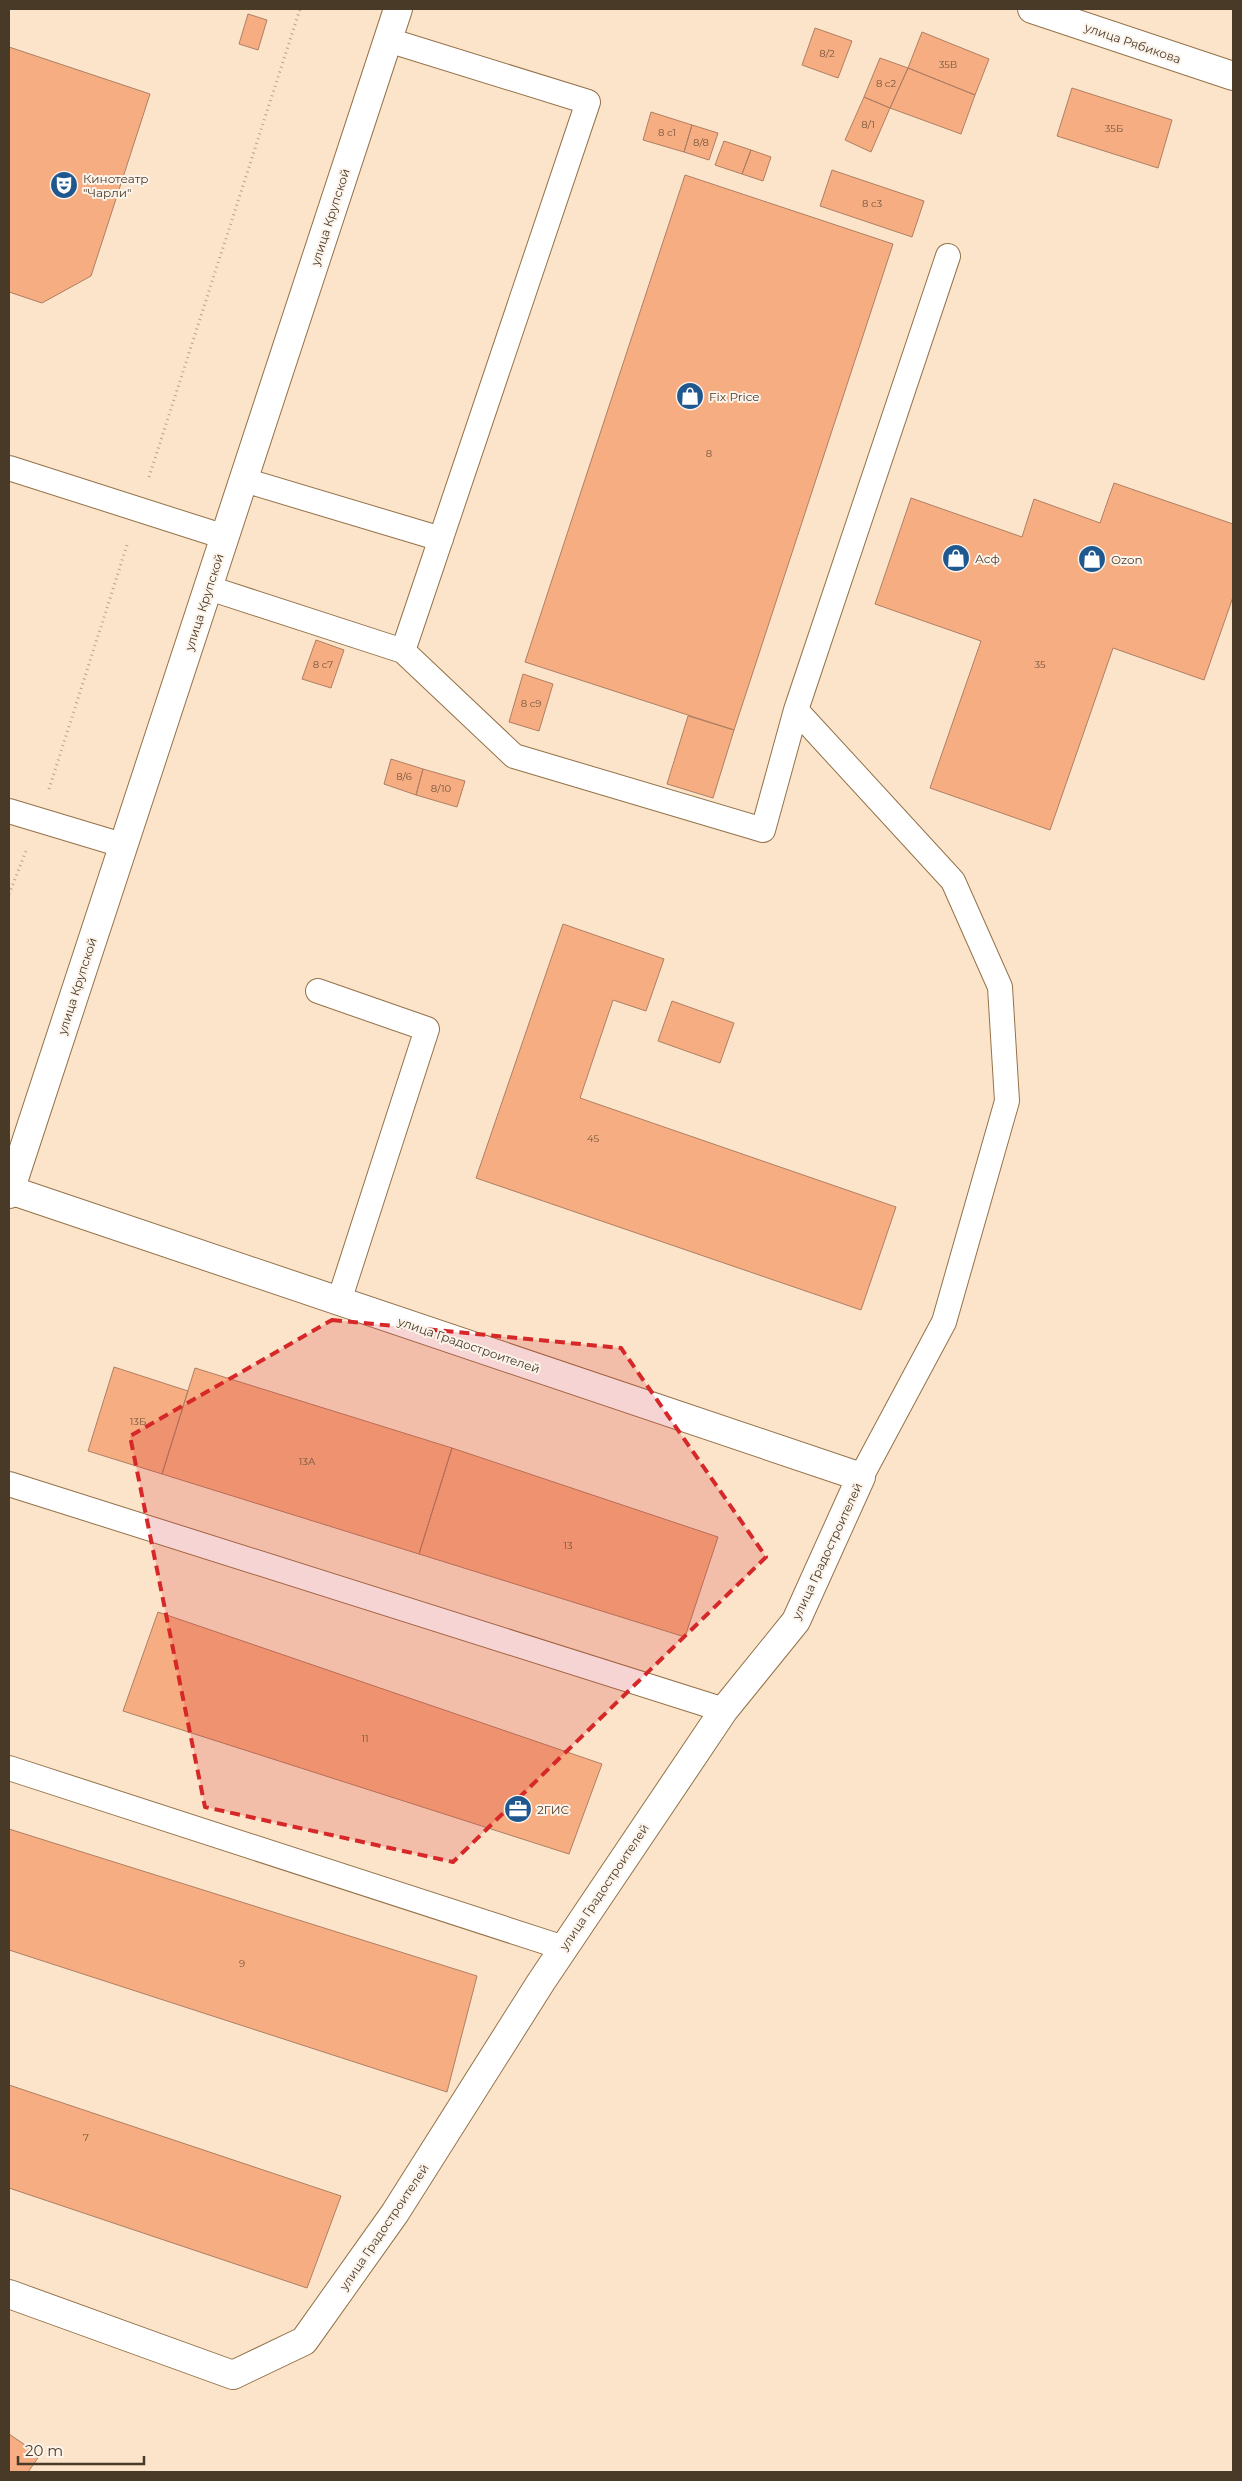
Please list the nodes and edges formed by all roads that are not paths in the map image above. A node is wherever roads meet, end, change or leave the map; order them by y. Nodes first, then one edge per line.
1 (398, 9) edge
2 (1032, 9) edge
3 (388, 40) junction
4 (1233, 76) edge
5 (948, 256) dead end
6 (9, 468) edge
7 (244, 480) junction
8 (225, 537) junction
9 (441, 539) junction
10 (209, 588) junction
11 (403, 651) junction
12 (796, 710) junction
13 (9, 811) edge
14 (122, 845) junction
15 (318, 991) dead end
16 (10, 1192) edge
17 (339, 1302) junction
18 (861, 1477) junction
19 (9, 1484) edge
20 (724, 1710) junction
21 (9, 1768) edge
22 (564, 1948) junction
23 (9, 2294) edge

1 - 3 street, улица Крупской
2 - 4 street, улица Рябикова
3 - 7 street, улица Крупской
3 - 9 lane
5 - 12 lane
6 - 8 lane
7 - 8 street, улица Крупской
7 - 9 lane
8 - 10 street, улица Крупской
9 - 11 lane
10 - 11 lane
10 - 14 street, улица Крупской
11 - 12 lane
12 - 18 lane
13 - 14 lane
14 - 16 street, улица Крупской
15 - 17 lane
16 - 17 street, улица Градостроителей
17 - 18 street, улица Градостроителей
18 - 20 street, улица Градостроителей
19 - 20 lane
20 - 22 street, улица Градостроителей
21 - 22 lane
22 - 23 street, улица Градостроителей

